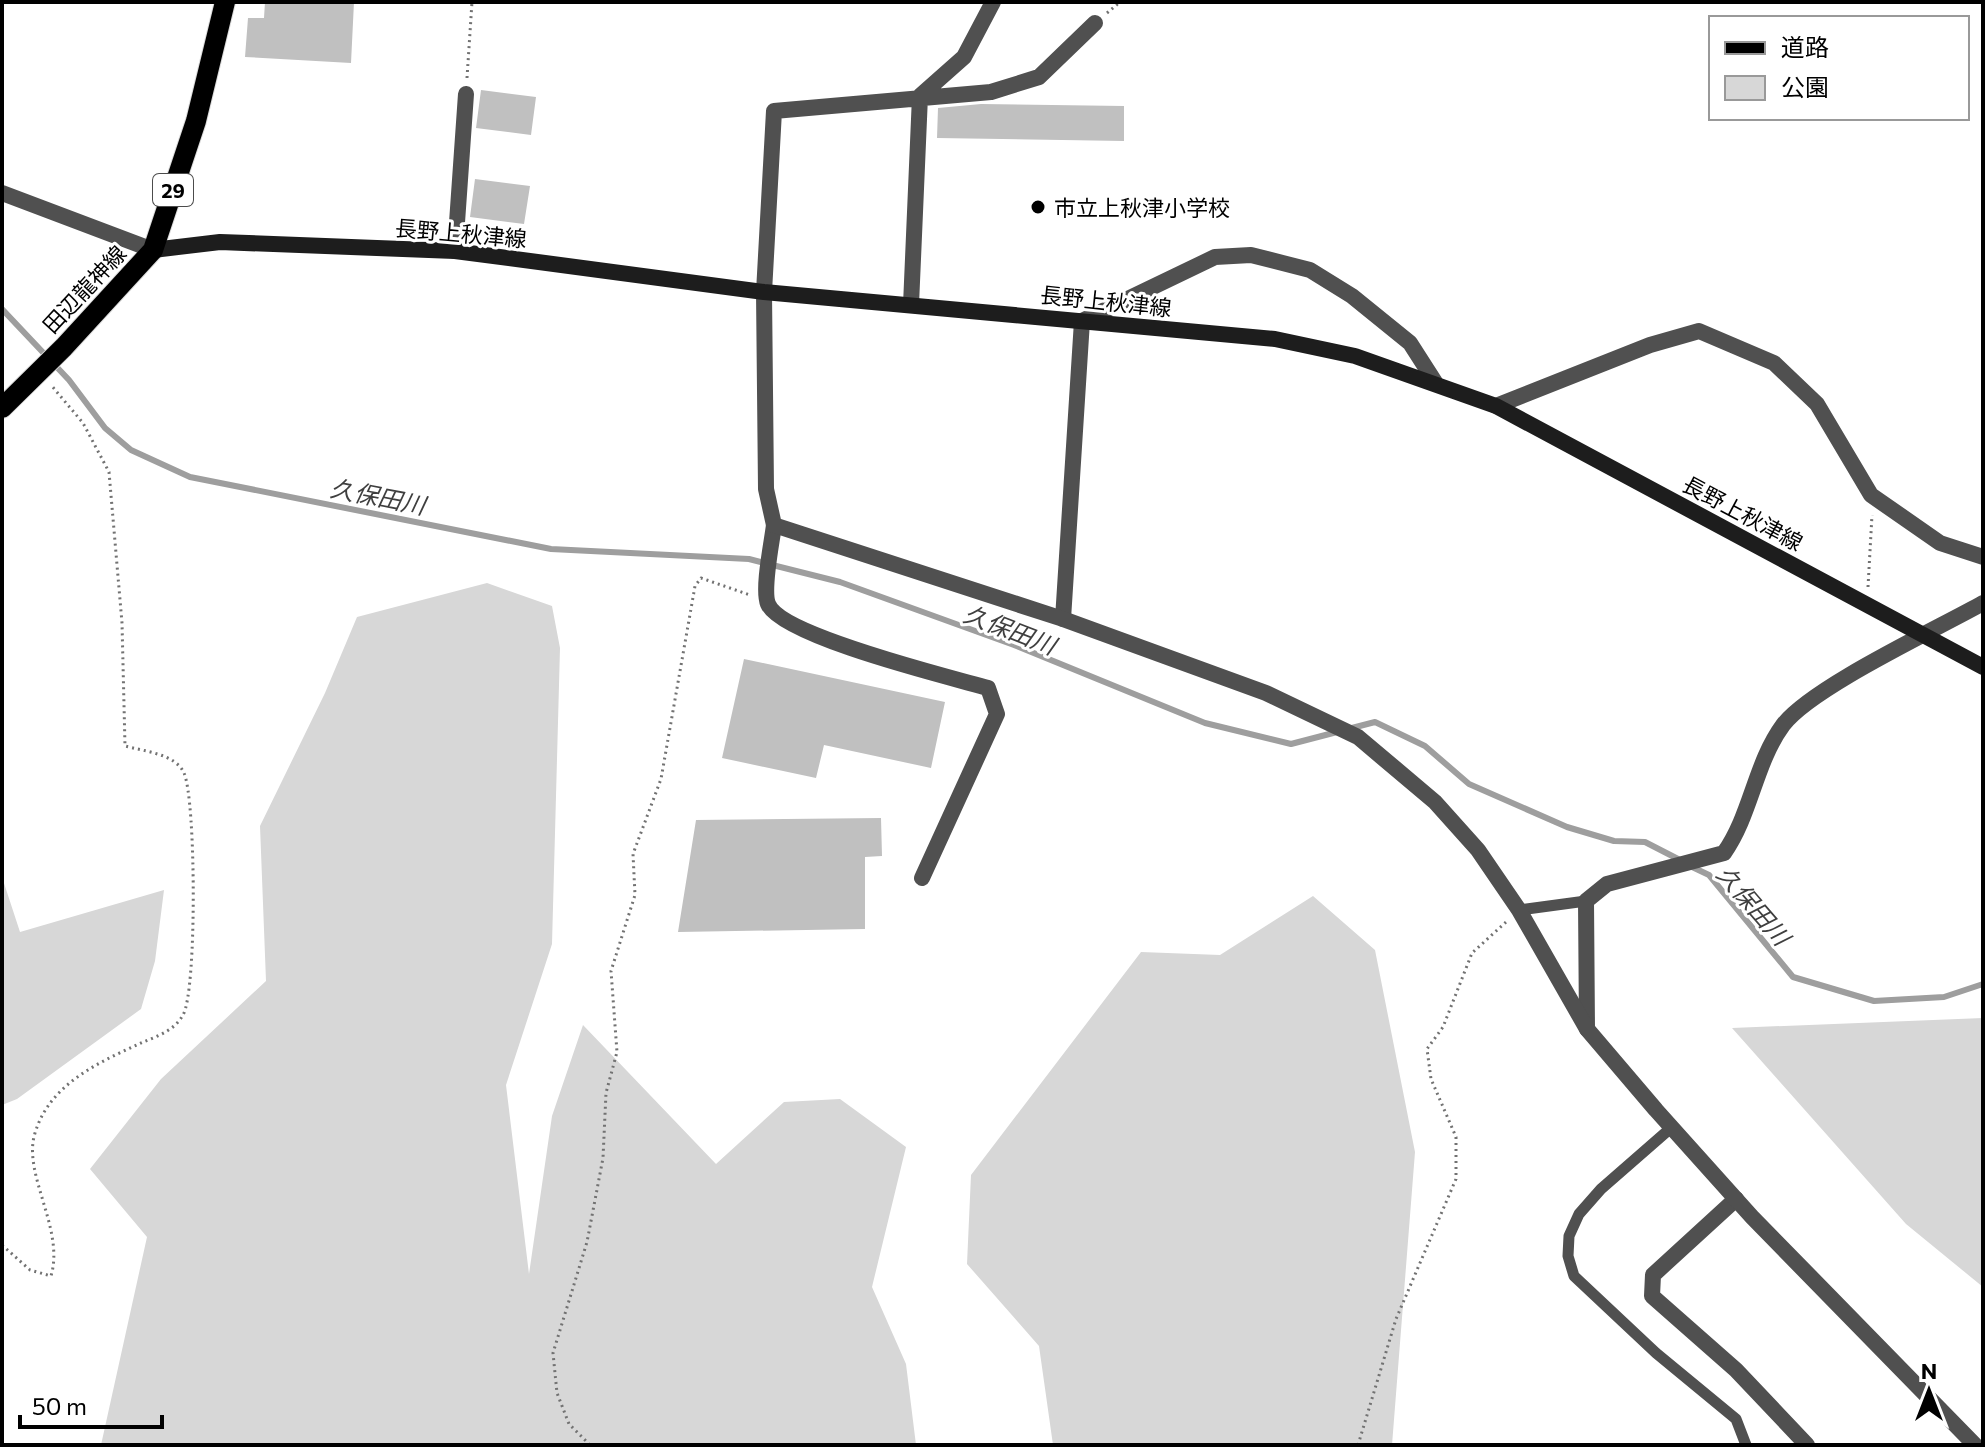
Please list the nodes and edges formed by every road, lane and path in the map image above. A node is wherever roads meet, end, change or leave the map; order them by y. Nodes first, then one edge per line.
1 (225, 2) edge
2 (472, 2) edge
3 (993, 2) edge
4 (1095, 23) dead end
5 (466, 94) joint
6 (920, 96) junction
7 (2, 193) edge
8 (153, 250) junction
9 (455, 251) junction
10 (764, 292) junction
11 (911, 305) junction
12 (1082, 321) junction
13 (39, 371) junction
14 (1435, 382) junction
15 (1496, 406) junction
16 (2, 408) edge
17 (1871, 495) junction
18 (774, 525) junction
19 (1983, 557) edge
20 (766, 600) junction
21 (1867, 603) junction
22 (1983, 603) edge
23 (1063, 619) junction
24 (1923, 636) junction
25 (1983, 667) edge
26 (922, 878) dead end
27 (1586, 901) junction
28 (1519, 910) junction
29 (1587, 1029) junction
30 (1672, 1127) junction
31 (1736, 1199) junction
32 (2, 1245) edge
33 (590, 1445) edge
34 (1358, 1445) edge
35 (1746, 1445) edge
36 (1807, 1445) edge
37 (1975, 1445) edge

1 - 8 main road, 田辺龍神線 / 29
2 - 5 path
3 - 6 street
4 - 6 street
5 - 9 street
6 - 10 street
6 - 11 street
7 - 8 street
8 - 9 main road, 長野上秋津線
8 - 13 main road, 田辺龍神線 / 29
9 - 10 main road, 長野上秋津線
10 - 11 main road, 長野上秋津線
10 - 18 street
11 - 12 main road, 長野上秋津線
12 - 14 main road, 長野上秋津線
12 - 14 street
12 - 23 street
13 - 16 main road, 田辺龍神線 / 29
13 - 32 path
14 - 15 main road, 長野上秋津線
15 - 17 street
15 - 21 main road, 長野上秋津線
17 - 19 street
17 - 21 path
18 - 20 street
18 - 23 street
20 - 26 street
20 - 33 path
21 - 24 main road, 長野上秋津線
22 - 24 street
23 - 28 street
24 - 25 main road, 長野上秋津線
24 - 27 street
27 - 28 lane
27 - 29 street
28 - 29 street
28 - 34 path
29 - 30 street
30 - 31 street
30 - 35 lane
31 - 36 street
31 - 37 street

